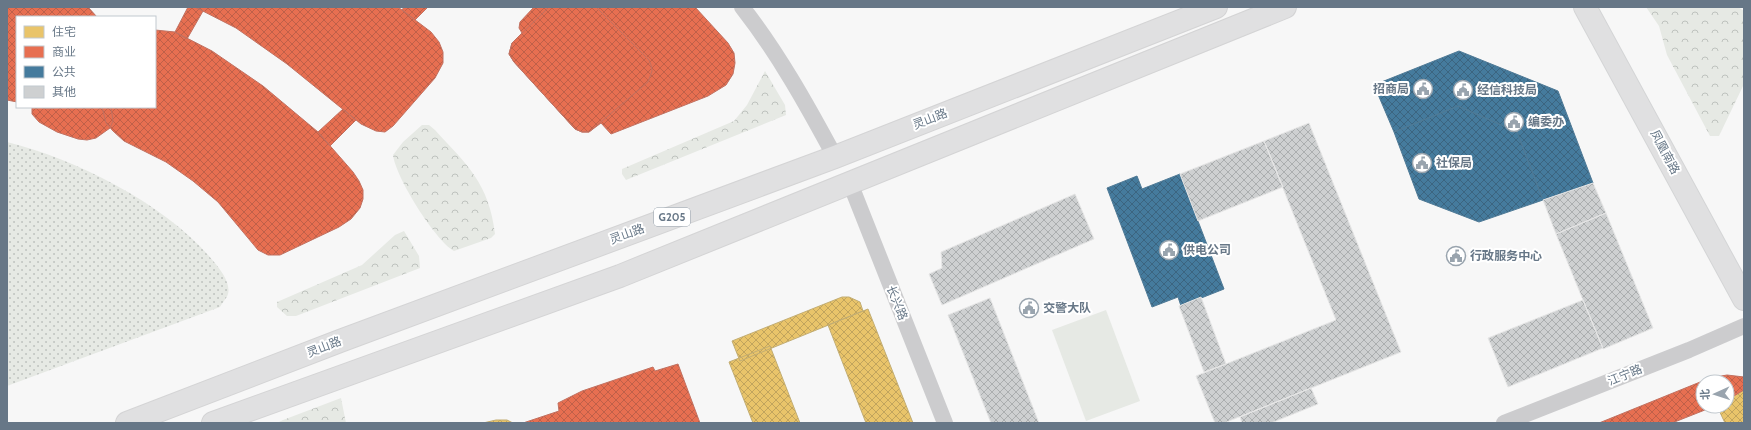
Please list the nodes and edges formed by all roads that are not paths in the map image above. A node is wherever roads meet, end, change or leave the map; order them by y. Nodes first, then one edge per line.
1 (742, 7) edge
2 (1216, 7) edge
3 (1285, 7) edge
4 (1585, 7) edge
5 (835, 156) junction
6 (850, 183) junction
7 (1744, 299) edge
8 (1744, 326) edge
9 (127, 423) edge
10 (213, 423) edge
11 (945, 423) edge
12 (1504, 423) edge

1 - 5 street
2 - 5 main road, 灵山路 / G205
3 - 6 main road
4 - 7 main road, 凤凰南路
5 - 9 main road, 灵山路 / G205
6 - 10 main road
6 - 11 street, 长兴路
8 - 12 street, 江宁路

